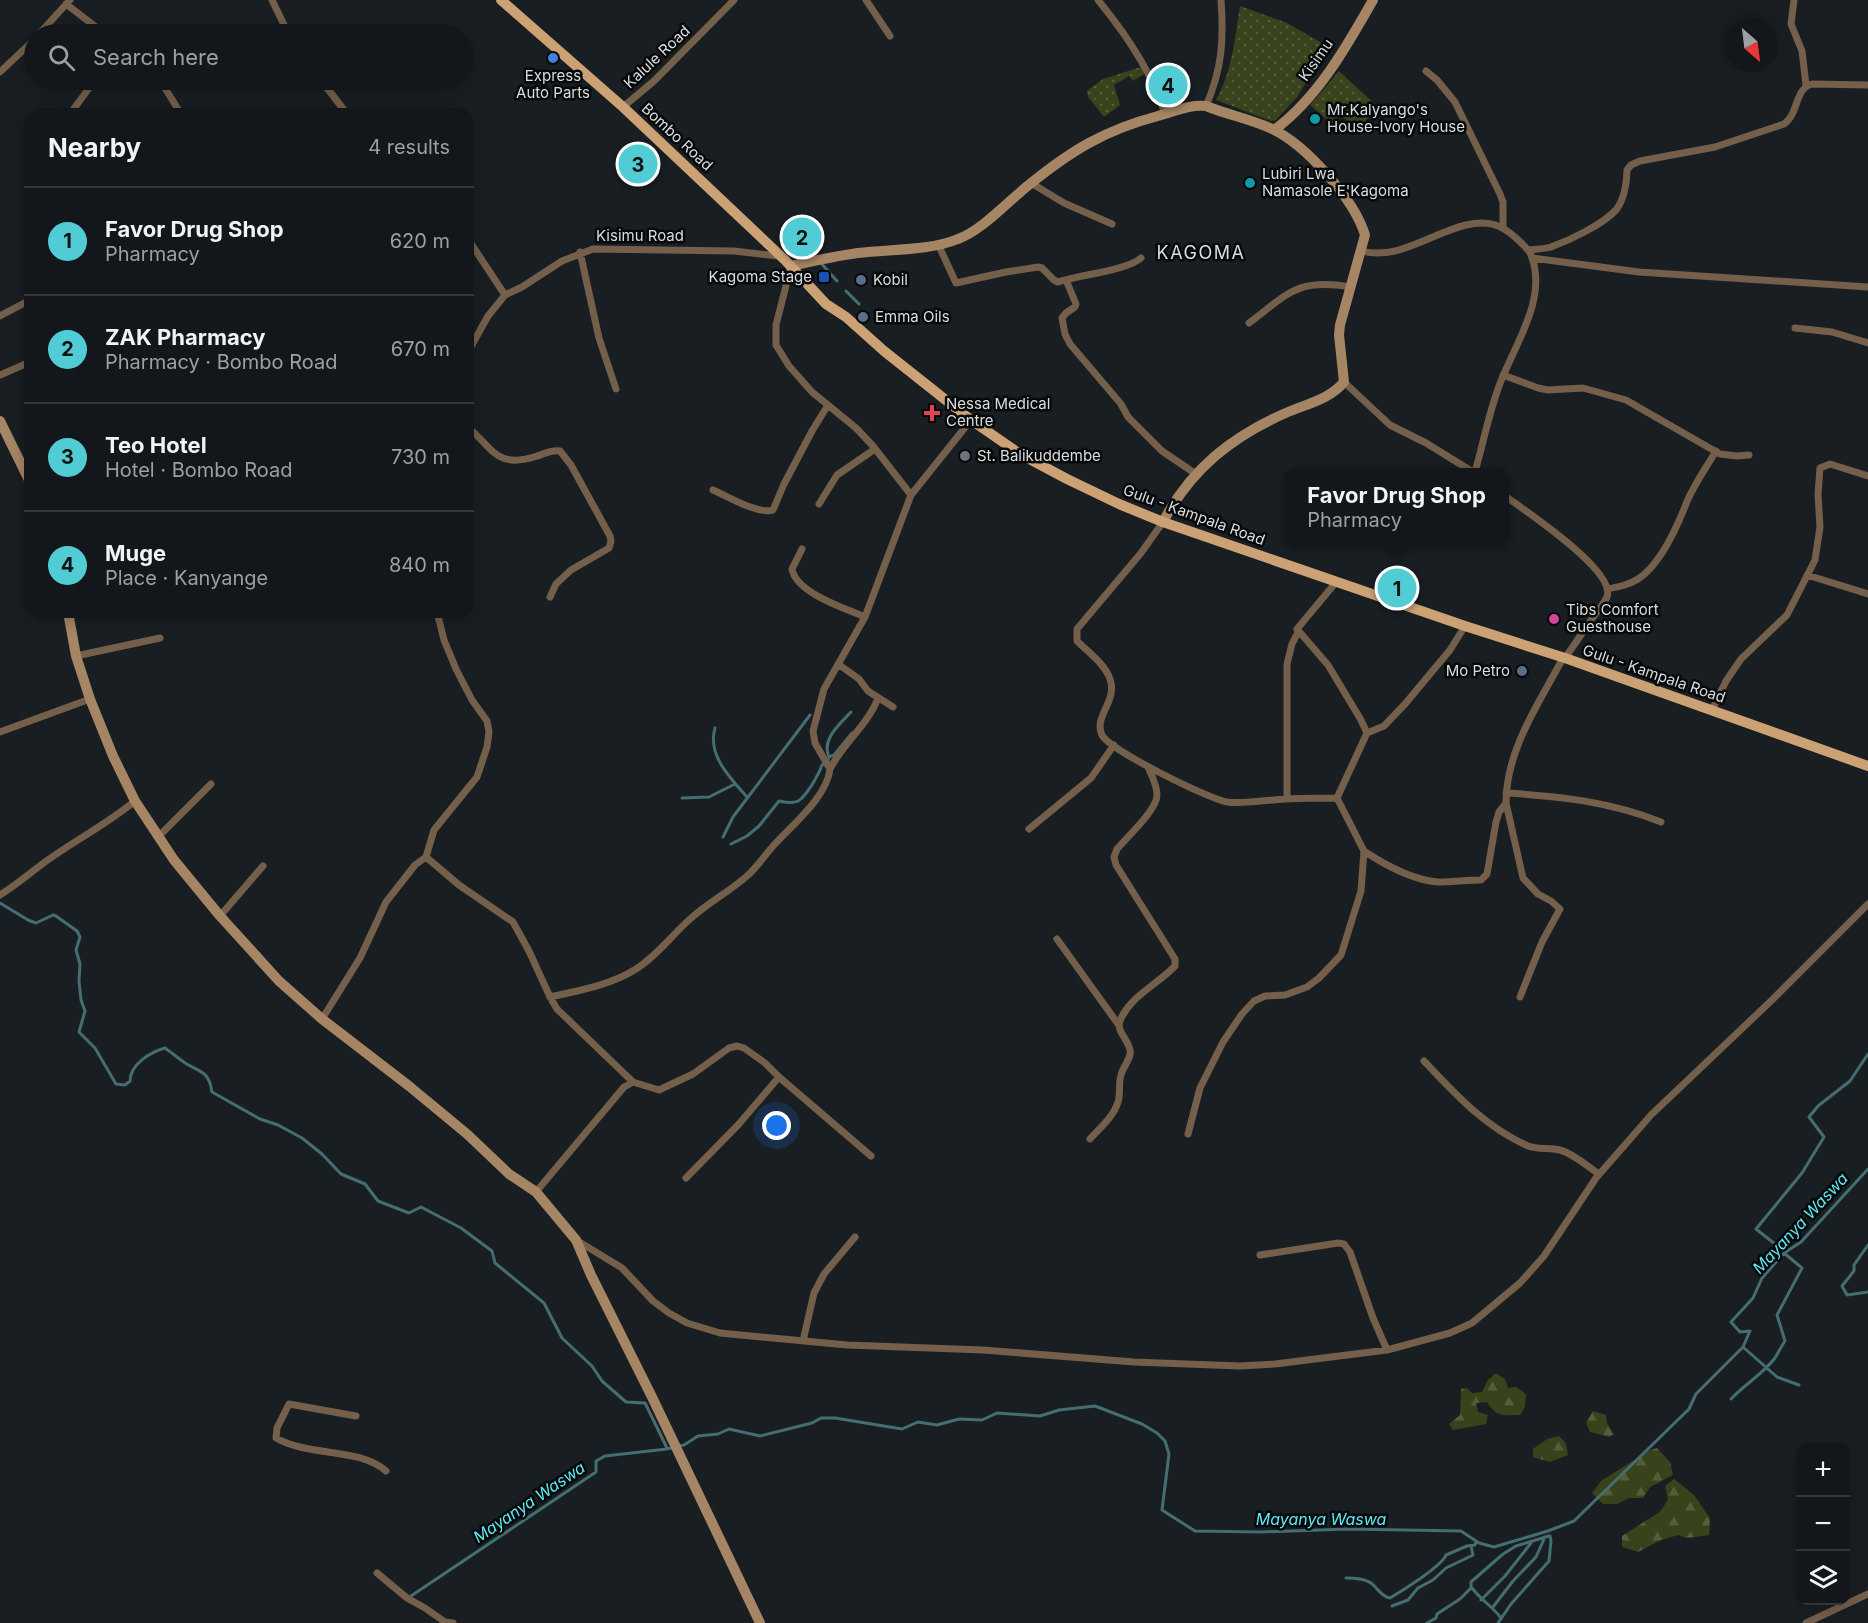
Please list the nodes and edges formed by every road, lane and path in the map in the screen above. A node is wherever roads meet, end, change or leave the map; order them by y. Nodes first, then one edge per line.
1 (272, 0) edge
2 (501, 0) edge
3 (734, 0) edge
4 (866, 0) edge
5 (1098, 0) edge
6 (1221, 0) edge
7 (1373, 0) edge
8 (1794, 0) edge
9 (68, 2) edge
10 (48, 24) edge
11 (93, 24) edge
12 (284, 24) edge
13 (890, 36) dead end
14 (24, 49) edge
15 (1425, 71) dead end
16 (0, 72) edge
17 (1806, 85) junction
18 (1868, 85) edge
19 (88, 90) edge
20 (166, 90) edge
21 (329, 90) edge
22 (1206, 106) junction
23 (623, 107) junction
24 (74, 108) edge
25 (177, 108) edge
26 (342, 108) edge
27 (1165, 114) junction
28 (1274, 130) junction
29 (1031, 183) junction
30 (1112, 224) dead end
31 (1503, 226) junction
32 (938, 244) junction
33 (474, 248) edge
34 (1528, 250) junction
35 (1362, 251) junction
36 (580, 252) junction
37 (1141, 258) dead end
38 (1532, 258) junction
39 (788, 262) junction
40 (1066, 280) junction
41 (1351, 287) junction
42 (1868, 287) edge
43 (505, 295) junction
44 (24, 303) edge
45 (826, 304) joint
46 (0, 316) edge
47 (1249, 324) dead end
48 (1795, 328) dead end
49 (474, 341) edge
50 (1868, 343) edge
51 (24, 365) edge
52 (0, 375) edge
53 (1503, 375) junction
54 (1344, 382) junction
55 (616, 389) dead end
56 (828, 405) junction
57 (970, 420) junction
58 (0, 421) edge
59 (474, 433) edge
60 (875, 449) junction
61 (1716, 451) junction
62 (1749, 455) dead end
63 (1467, 468) edge
64 (1475, 468) edge
65 (24, 470) edge
66 (1196, 474) junction
67 (1868, 476) edge
68 (713, 490) dead end
69 (911, 495) junction
70 (1509, 499) edge
71 (819, 504) dead end
72 (1163, 522) junction
73 (802, 549) dead end
74 (1807, 575) junction
75 (1337, 581) junction
76 (1607, 589) junction
77 (1868, 594) edge
78 (550, 597) dead end
79 (865, 616) junction
80 (69, 618) edge
81 (438, 618) edge
82 (1465, 626) junction
83 (1298, 632) junction
84 (160, 638) dead end
85 (76, 656) junction
86 (1564, 658) junction
87 (838, 664) junction
88 (878, 698) junction
89 (90, 699) junction
90 (893, 707) dead end
91 (1712, 710) junction
92 (0, 732) edge
93 (1367, 734) junction
94 (1114, 746) junction
95 (1868, 766) edge
96 (1148, 767) junction
97 (830, 769) junction
98 (211, 784) dead end
99 (1506, 793) junction
100 (1337, 798) junction
101 (1287, 799) junction
102 (135, 801) junction
103 (1506, 803) junction
104 (1661, 822) dead end
105 (1029, 829) dead end
106 (159, 836) junction
107 (1364, 851) junction
108 (426, 856) junction
109 (264, 866) dead end
110 (0, 896) edge
111 (1868, 904) edge
112 (220, 916) junction
113 (1057, 939) dead end
114 (549, 997) junction
115 (1520, 997) dead end
116 (322, 1019) junction
117 (1118, 1024) junction
118 (1424, 1061) dead end
119 (779, 1077) junction
120 (633, 1082) junction
121 (1188, 1134) dead end
122 (1090, 1138) dead end
123 (871, 1156) dead end
124 (1599, 1174) junction
125 (686, 1178) dead end
126 (536, 1192) junction
127 (855, 1237) dead end
128 (576, 1240) junction
129 (1260, 1255) dead end
130 (803, 1341) junction
131 (1387, 1350) junction
132 (356, 1416) dead end
133 (386, 1470) dead end
134 (377, 1573) dead end
135 (1868, 1594) edge
136 (453, 1623) edge
137 (760, 1623) edge
138 (1806, 1623) edge

1 - 12 street
2 - 23 main road, Bombo Road
3 - 23 street, Kalule Road
4 - 13 street
5 - 27 street
6 - 22 street
7 - 28 street, Kisimu
8 - 17 street
9 - 10 street
9 - 11 street
14 - 16 street
15 - 31 street
17 - 18 street
17 - 34 street
19 - 24 street
20 - 25 street
21 - 26 street
22 - 27 street
22 - 28 street
23 - 39 main road, Bombo Road
27 - 29 street
28 - 35 street
29 - 30 street
29 - 32 street
31 - 34 street
31 - 35 street
32 - 39 street
32 - 40 street
33 - 43 street
34 - 38 street
35 - 41 street
36 - 39 street, Kisimu Road
36 - 43 street, Kisimu Road
36 - 55 street
37 - 40 street
38 - 42 street
38 - 53 street
39 - 45 main road, Bombo Road
39 - 56 street
40 - 66 street
41 - 47 street
41 - 54 street
43 - 49 street
44 - 46 street
45 - 57 main road, Gulu - Kampala Road
48 - 50 street
51 - 52 street
53 - 61 street
53 - 64 street
54 - 63 street
54 - 66 street
56 - 60 street
56 - 68 street
57 - 69 street
57 - 72 main road, Gulu - Kampala Road
58 - 65 street
59 - 78 street
60 - 69 street
60 - 71 street
61 - 62 street
61 - 76 street
66 - 72 street
67 - 74 street
69 - 79 street
70 - 76 street
72 - 75 main road, Gulu - Kampala Road
72 - 94 street
73 - 79 street
74 - 77 street
74 - 91 street
75 - 82 main road, Gulu - Kampala Road
75 - 83 street
76 - 86 street
79 - 87 street
80 - 85 street
81 - 108 street
82 - 86 main road, Gulu - Kampala Road
82 - 93 street
83 - 93 street
83 - 101 street
84 - 85 street
85 - 89 street
86 - 91 main road, Gulu - Kampala Road
86 - 99 street
87 - 88 street
87 - 97 street
88 - 90 street
88 - 97 street
89 - 92 street
89 - 102 street
91 - 95 main road, Gulu - Kampala Road
93 - 100 street
94 - 96 street
94 - 105 street
96 - 101 street
96 - 117 street
97 - 114 street
98 - 106 street
99 - 103 street
99 - 104 street
100 - 101 street
100 - 107 street
102 - 106 street
102 - 110 street
103 - 107 street
103 - 115 street
106 - 112 street
107 - 121 street
108 - 114 street
108 - 116 street
109 - 112 street
111 - 124 street
112 - 116 street
113 - 117 street
114 - 120 street
116 - 126 street
117 - 122 street
118 - 124 street
119 - 120 street
119 - 123 street
119 - 125 street
120 - 126 street
124 - 131 street
126 - 128 street
127 - 130 street
128 - 130 street
128 - 137 street
129 - 131 street
130 - 131 street
132 - 133 street
134 - 136 street
135 - 138 street

